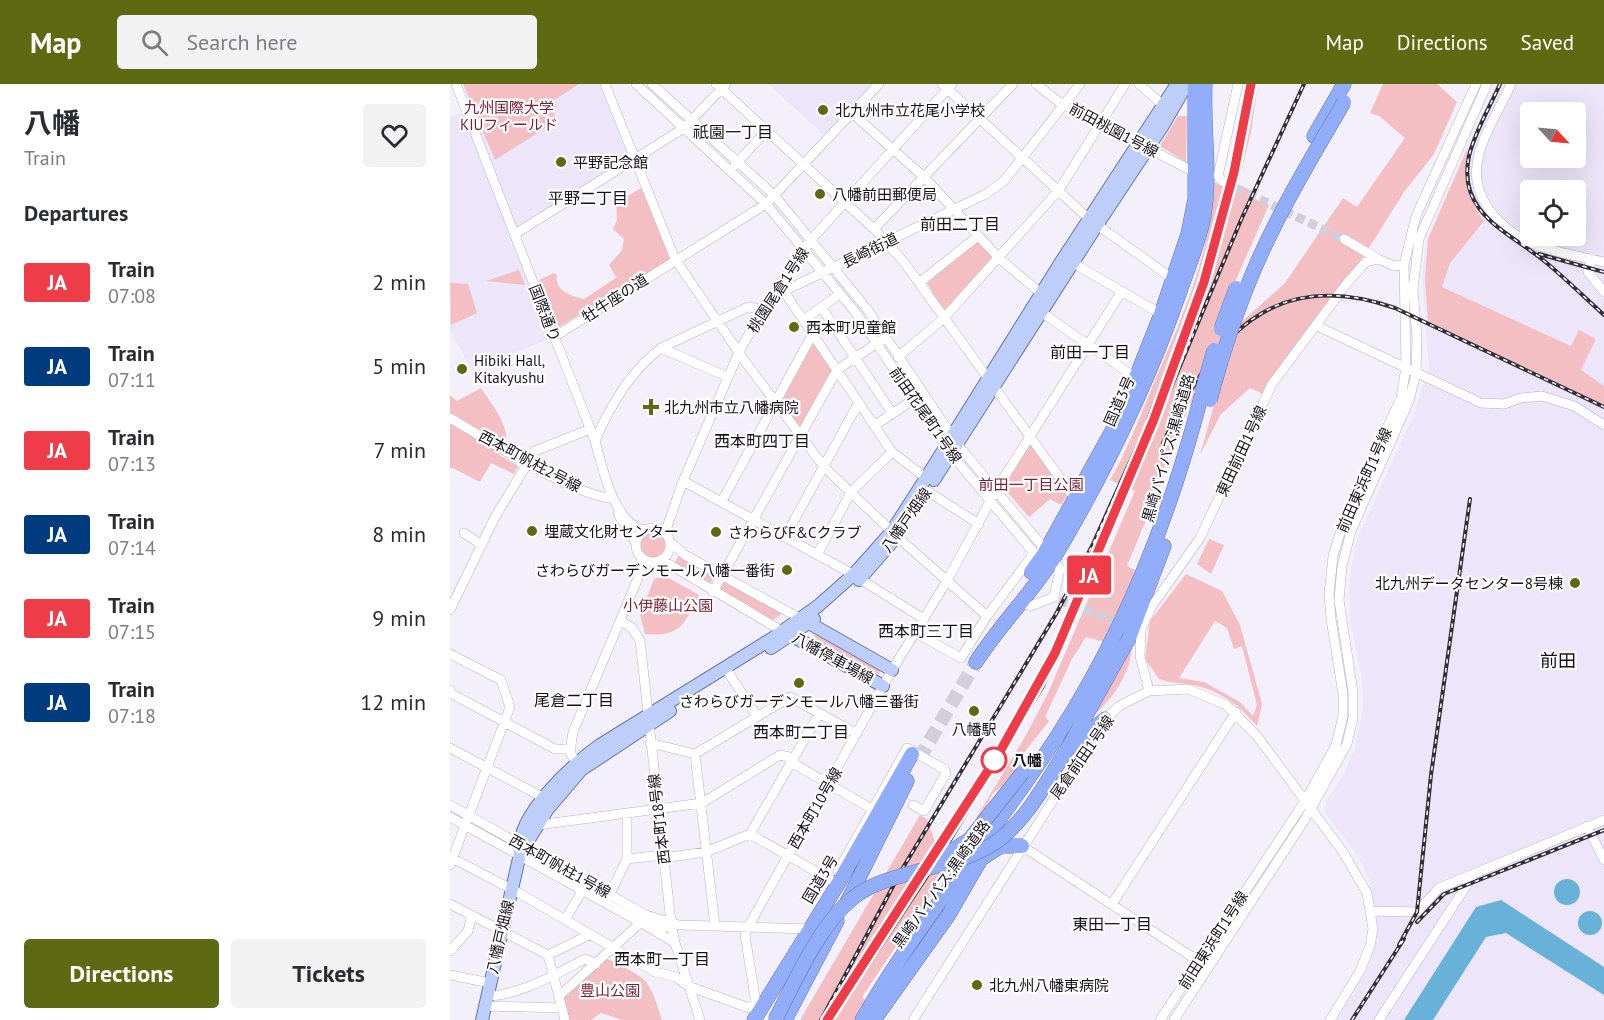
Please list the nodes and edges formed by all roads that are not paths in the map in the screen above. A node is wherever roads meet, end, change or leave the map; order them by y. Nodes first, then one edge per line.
1 (456, 84) edge
2 (605, 84) edge
3 (636, 84) edge
4 (652, 84) edge
5 (879, 84) edge
6 (1013, 84) edge
7 (1036, 84) edge
8 (1080, 84) edge
9 (1125, 84) edge
10 (1139, 84) edge
11 (1177, 84) edge
12 (1187, 84) edge
13 (1195, 84) edge
14 (1205, 84) edge
15 (1238, 84) edge
16 (1353, 84) edge
17 (1476, 84) edge
18 (1487, 84) edge
19 (1511, 84) edge
20 (721, 86) edge
21 (947, 86) edge
22 (1342, 91) edge
23 (645, 92) junction
24 (1065, 104) junction
25 (1164, 106) junction
26 (852, 113) junction
27 (980, 118) junction
28 (693, 120) junction
29 (1102, 124) junction
30 (684, 128) junction
31 (766, 131) junction
32 (1143, 146) junction
33 (892, 149) junction
34 (1024, 157) junction
35 (635, 158) junction
36 (738, 162) junction
37 (804, 166) junction
38 (730, 171) junction
39 (1194, 171) junction
40 (924, 177) junction
41 (1223, 182) dead end
42 (1059, 190) junction
43 (775, 196) junction
44 (844, 202) junction
45 (766, 204) junction
46 (956, 210) junction
47 (1093, 222) junction
48 (874, 229) junction
49 (515, 234) junction
50 (978, 236) junction
51 (1344, 239) tunnel mouth
52 (810, 241) junction
53 (886, 242) junction
54 (803, 250) junction
55 (999, 258) junction
56 (1378, 259) junction
57 (1591, 259) junction
58 (675, 260) junction
59 (1604, 262) edge
60 (1073, 264) junction
61 (1404, 265) junction
62 (833, 268) junction
63 (823, 274) junction
64 (1173, 279) junction
65 (920, 282) junction
66 (782, 288) junction
67 (1122, 291) junction
68 (1604, 292) edge
69 (840, 294) junction
70 (1045, 297) junction
71 (822, 308) junction
72 (763, 309) junction
73 (1041, 312) junction
74 (1161, 314) junction
75 (944, 318) junction
76 (803, 320) junction
77 (718, 321) junction
78 (1317, 326) junction
79 (812, 335) junction
80 (554, 337) junction
81 (886, 337) junction
82 (877, 344) junction
83 (1088, 345) junction
84 (662, 348) junction
85 (739, 352) junction
86 (898, 357) junction
87 (854, 358) junction
88 (1406, 367) junction
89 (837, 370) junction
90 (1416, 373) junction
91 (728, 376) junction
92 (1136, 378) junction
93 (991, 383) junction
94 (922, 394) junction
95 (1205, 399) junction
96 (777, 400) junction
97 (913, 400) junction
98 (858, 404) junction
99 (892, 414) junction
100 (450, 418) edge
101 (1604, 425) edge
102 (874, 426) junction
103 (590, 429) junction
104 (801, 436) junction
105 (1031, 436) junction
106 (595, 441) junction
107 (952, 445) junction
108 (892, 452) junction
109 (526, 462) junction
110 (824, 467) junction
111 (683, 481) junction
112 (926, 485) junction
113 (996, 490) junction
114 (851, 492) junction
115 (1077, 496) junction
116 (612, 498) junction
117 (722, 501) junction
118 (990, 501) junction
119 (754, 519) junction
120 (979, 524) junction
121 (650, 529) junction
122 (464, 533) dead end
123 (894, 533) junction
124 (785, 537) junction
125 (667, 538) junction
126 (636, 543) junction
127 (482, 545) junction
128 (1164, 546) junction
129 (817, 555) junction
130 (1044, 555) junction
131 (641, 557) junction
132 (658, 561) junction
133 (722, 575) junction
134 (856, 577) junction
135 (947, 581) junction
136 (713, 592) junction
137 (1019, 602) junction
138 (450, 610) edge
139 (987, 616) junction
140 (1123, 617) junction
141 (924, 619) junction
142 (621, 621) junction
143 (805, 621) junction
144 (787, 633) junction
145 (916, 633) junction
146 (450, 654) edge
147 (892, 670) junction
148 (728, 672) junction
149 (883, 686) junction
150 (1149, 691) junction
151 (451, 694) edge
152 (1236, 712) junction
153 (819, 714) junction
154 (756, 715) junction
155 (648, 719) junction
156 (1105, 719) junction
157 (504, 721) junction
158 (857, 734) junction
159 (650, 743) junction
160 (450, 748) edge
161 (570, 748) junction
162 (695, 754) junction
163 (792, 760) junction
164 (578, 766) junction
165 (486, 768) junction
166 (1051, 771) dead end
167 (1021, 778) junction
168 (829, 784) junction
169 (544, 798) junction
170 (702, 803) junction
171 (450, 805) edge
172 (913, 805) dead end
173 (1308, 805) junction
174 (658, 809) junction
175 (872, 809) junction
176 (627, 814) junction
177 (468, 815) junction
178 (450, 817) edge
179 (1604, 820) edge
180 (465, 825) junction
181 (538, 825) junction
182 (1587, 826) junction
183 (750, 834) junction
184 (1022, 846) junction
185 (522, 848) junction
186 (706, 852) junction
187 (788, 855) junction
188 (663, 856) junction
189 (451, 860) edge
190 (627, 860) junction
191 (1604, 860) edge
192 (1476, 872) junction
193 (835, 882) junction
194 (585, 886) junction
195 (511, 889) junction
196 (608, 898) junction
197 (450, 904) edge
198 (1112, 904) junction
199 (1370, 911) junction
200 (472, 915) junction
201 (565, 920) junction
202 (638, 921) junction
203 (666, 921) junction
204 (715, 926) junction
205 (747, 927) junction
206 (810, 929) junction
207 (502, 931) junction
208 (589, 934) junction
209 (675, 944) junction
210 (613, 948) junction
211 (450, 951) edge
212 (548, 955) junction
213 (1199, 961) junction
214 (896, 963) junction
215 (596, 964) junction
216 (1208, 967) junction
217 (450, 975) edge
218 (554, 975) junction
219 (490, 982) junction
220 (688, 986) junction
221 (559, 996) junction
222 (486, 1001) junction
223 (759, 1005) junction
224 (562, 1008) junction
225 (482, 1020) edge
226 (565, 1020) edge
227 (700, 1020) edge
228 (754, 1020) edge
229 (769, 1020) edge
230 (775, 1020) edge
231 (785, 1020) edge
232 (862, 1020) edge
233 (872, 1020) edge
234 (913, 1020) edge
235 (1160, 1020) edge
236 (1174, 1020) edge
237 (1330, 1020) edge
238 (1379, 1020) edge

1 - 49 street, 国際通り
2 - 35 street
3 - 23 street, 前田花尾町1号線
4 - 23 street
4 - 28 street, 前田花尾町1号線
5 - 26 street, 牡牛座の道
6 - 27 street
7 - 24 street, 前田桃園1号線
8 - 24 street, 長崎街道
9 - 29 street
10 - 25 street
11 - 25 main road, 八幡戸畑線
12 - 32 main road, 八幡戸畑線
13 - 39 highway, 国道3号
14 - 130 highway, 国道3号
15 - 41 street
16 - 22 highway, 黒崎バイパス;黒崎道路
17 - 61 street, 前田東浜町1号線
18 - 90 street, 前田東浜町1号線
19 - 57 street
20 - 28 street
20 - 31 street
21 - 27 street
21 - 33 street, 桃園尾倉1号線
22 - 95 highway, 黒崎バイパス;黒崎道路, bridge
23 - 30 street, 前田花尾町1号線
24 - 29 street, 前田桃園1号線
24 - 34 street, 長崎街道
25 - 32 main road, 八幡戸畑線
26 - 33 street
26 - 37 street, 牡牛座の道
27 - 34 street
27 - 40 street
28 - 30 street
28 - 36 street, 前田花尾町1号線
29 - 32 street, 前田桃園1号線
29 - 42 street
30 - 35 street
30 - 38 street, 前田花尾町1号線
31 - 36 street
31 - 37 street
32 - 39 street, 前田桃園1号線
32 - 47 main road, 八幡戸畑線
33 - 40 street
33 - 44 street, 桃園尾倉1号線
34 - 42 street
34 - 46 street, 長崎街道
35 - 49 street
35 - 58 street
36 - 38 street
36 - 43 street, 前田花尾町1号線
37 - 43 street, 牡牛座の道
37 - 44 street
38 - 45 street, 前田花尾町1号線
39 - 64 highway, 国道3号
40 - 46 street
40 - 48 street
42 - 47 street
42 - 55 street
43 - 45 street, 牡牛座の道
43 - 52 street, 前田花尾町1号線
44 - 48 street
44 - 52 street, 桃園尾倉1号線
45 - 54 street, 前田花尾町1号線
45 - 58 street, 牡牛座の道
46 - 50 street
46 - 53 street, 長崎街道
47 - 60 main road, 八幡戸畑線
47 - 64 street
47 - 70 main road, 八幡戸畑線
48 - 53 street
49 - 80 street, 国際通り
50 - 55 street
50 - 65 street
51 - 56 street
52 - 54 street, 桃園尾倉1号線
52 - 62 street, 前田花尾町1号線
53 - 62 street, 長崎街道
53 - 65 street
54 - 63 street, 前田花尾町1号線
54 - 66 street, 桃園尾倉1号線
55 - 70 street
55 - 75 street
56 - 61 street
56 - 78 street, 東田前田1号線
57 - 59 street
57 - 68 street
58 - 77 street
58 - 80 street, 牡牛座の道
60 - 67 street
60 - 70 main road, 八幡戸畑線
61 - 88 street, 前田東浜町1号線
62 - 63 street, 長崎街道
62 - 81 street, 前田花尾町1号線
63 - 66 street, 長崎街道
63 - 69 street, 前田花尾町1号線
64 - 74 highway, 国道3号
65 - 75 street
66 - 72 street, 桃園尾倉1号線
66 - 76 street
67 - 74 street
67 - 83 street, 西本町10号線
69 - 71 street
69 - 82 street, 前田花尾町1号線
70 - 73 main road, 八幡戸畑線
70 - 93 main road, 八幡戸畑線
71 - 76 street
71 - 87 street
72 - 77 street
72 - 85 street, 桃園尾倉1号線
73 - 83 street
73 - 93 main road, 八幡戸畑線
74 - 92 highway, 国道3号
75 - 86 street
75 - 93 street
76 - 79 street
77 - 84 street
77 - 85 street
78 - 88 street
78 - 150 street, 東田前田1号線
79 - 89 street
79 - 96 street
80 - 103 street, 国際通り
81 - 82 street
81 - 86 street, 前田花尾町1号線
82 - 87 street
82 - 97 street, 前田花尾町1号線
83 - 92 street
83 - 105 street, 西本町10号線
84 - 91 street
84 - 106 street
85 - 91 street, 桃園尾倉1号線
85 - 96 street
86 - 94 street, 前田花尾町1号線
87 - 89 street
87 - 99 street
88 - 90 street
88 - 173 street, 前田東浜町1号線
89 - 98 street
89 - 104 street
90 - 101 street
90 - 173 street, 前田東浜町1号線
91 - 111 street, 桃園尾倉1号線
92 - 115 highway, 国道3号
93 - 105 street
93 - 107 main road, 八幡戸畑線
94 - 97 street
94 - 107 street, 前田花尾町1号線
95 - 128 highway, 黒崎バイパス;黒崎道路
95 - 140 highway, 黒崎バイパス;黒崎道路
96 - 104 street
96 - 117 street
97 - 99 street
97 - 107 street, 前田花尾町1号線
98 - 102 street
98 - 110 street
99 - 102 street
100 - 109 street, 西本町帆柱2号線
102 - 108 street
103 - 106 street, 国際通り
103 - 109 street
104 - 110 street
104 - 119 street
105 - 113 street, 西本町10号線
105 - 115 street
106 - 116 street, 国際通り
107 - 112 main road, 八幡戸畑線
107 - 113 street, 前田花尾町1号線
107 - 118 street, 前田花尾町1号線
108 - 112 street
108 - 114 street
109 - 116 street, 西本町帆柱2号線
109 - 127 street
110 - 114 street
110 - 124 street
111 - 117 street
111 - 121 street
111 - 125 street, 桃園尾倉1号線
112 - 120 street
112 - 123 main road, 八幡戸畑線
113 - 118 street, 西本町10号線
113 - 130 street, 前田花尾町1号線
114 - 123 street
114 - 129 street
115 - 130 highway, 国道3号
116 - 121 street, 国際通り
116 - 126 street
117 - 119 street
118 - 120 street, 西本町10号線
118 - 130 street, 前田花尾町1号線
119 - 124 street
119 - 133 street
120 - 135 street, 西本町10号線
121 - 125 street
121 - 126 street
122 - 127 street
123 - 134 main road, 八幡戸畑線
123 - 135 street
124 - 129 street
125 - 132 street
125 - 133 street
126 - 131 street
127 - 138 street
128 - 230 highway, bridge
128 - 233 highway, 黒崎バイパス;黒崎道路
129 - 134 street
130 - 137 highway, 国道3号
130 - 137 street
130 - 137 highway, 国道3号
130 - 139 street
131 - 132 street
131 - 142 street
132 - 136 street
132 - 142 street
133 - 136 street
133 - 143 street
134 - 141 street
134 - 143 main road, 八幡戸畑線
135 - 139 street
135 - 141 street, 西本町10号線
136 - 144 street
139 - 145 street
140 - 167 highway
140 - 214 highway, 黒崎バイパス;黒崎道路
141 - 145 street, 西本町10号線
142 - 155 street, 西本町18号線
142 - 161 street
143 - 144 main road, 八幡戸畑線
143 - 147 main road, 八幡停車場線
144 - 148 main road, 八幡戸畑線
144 - 149 main road, 八幡停車場線
145 - 147 street, 西本町10号線
146 - 157 street
147 - 149 street, 西本町10号線
148 - 154 street
148 - 155 main road, 八幡戸畑線
149 - 158 street, 西本町10号線
150 - 152 street, 尾倉前田1号線
150 - 156 street, 尾倉前田1号線
151 - 157 street
152 - 173 street, 尾倉前田1号線
152 - 198 street
153 - 154 street
153 - 158 street
153 - 163 street
154 - 162 street
155 - 159 street, 西本町18号線
155 - 164 main road, 八幡戸畑線
156 - 166 highway
156 - 184 street, 尾倉前田1号線
157 - 161 street
157 - 165 street
158 - 168 street, 西本町10号線
159 - 162 street
159 - 174 street, 西本町18号線
160 - 165 street
161 - 164 street
162 - 170 street
163 - 168 street
163 - 170 street
163 - 183 street
164 - 169 main road, 八幡戸畑線
164 - 181 main road, 八幡戸畑線
165 - 169 street
165 - 177 street
167 - 214 highway
167 - 229 highway, bridge
168 - 175 street
168 - 187 street, 西本町10号線
169 - 185 main road, 八幡戸畑線
170 - 174 street
170 - 186 street
171 - 177 street, 西本町帆柱1号線
172 - 175 street
173 - 199 street, 尾倉前田1号線
173 - 213 street, 前田東浜町1号線
173 - 216 street, 前田東浜町1号線
174 - 176 street
174 - 188 street, 西本町18号線
175 - 193 street
176 - 181 street
176 - 190 street
177 - 180 street
177 - 185 street, 西本町帆柱1号線
178 - 180 street, 西本町帆柱1号線
179 - 182 street
180 - 185 street, 西本町帆柱1号線
180 - 189 street
181 - 185 main road, 八幡戸畑線
182 - 191 street
182 - 192 street
183 - 186 street
183 - 187 street
184 - 198 street
184 - 233 highway
184 - 234 street, 尾倉前田1号線
185 - 194 street, 西本町帆柱1号線
185 - 195 main road, 八幡戸畑線
186 - 188 street
186 - 204 street
187 - 193 street
187 - 205 street, 西本町10号線
188 - 190 street
188 - 203 street, 西本町18号線
189 - 195 street
190 - 196 street
192 - 199 street
192 - 238 street
193 - 206 highway, 国道3号
193 - 231 highway, 国道3号
194 - 196 street, 西本町帆柱1号線
194 - 201 street
195 - 201 street
195 - 207 main road, 八幡戸畑線
196 - 202 street, 西本町帆柱1号線
196 - 203 street, 西本町帆柱1号線
197 - 200 street
198 - 213 street
199 - 237 street, 尾倉前田1号線
200 - 207 street
200 - 211 street
201 - 208 street
202 - 203 street, 西本町帆柱1号線
202 - 209 street
202 - 210 street
203 - 204 street
203 - 209 street
204 - 205 street
205 - 206 street
205 - 223 street
206 - 223 highway, 国道3号
207 - 212 street
207 - 219 main road, 八幡戸畑線
208 - 210 street
208 - 212 street
209 - 220 street
210 - 215 street
210 - 220 street
212 - 218 street
213 - 216 street
213 - 235 street, 前田東浜町1号線
214 - 232 highway, 黒崎バイパス;黒崎道路
215 - 218 street
215 - 221 street
216 - 236 street, 前田東浜町1号線
217 - 219 street
218 - 221 street
218 - 222 street
219 - 222 main road, 八幡戸畑線
220 - 223 street
220 - 227 street
221 - 224 street
222 - 224 street
222 - 225 main road, 八幡戸畑線
223 - 228 highway, 国道3号
224 - 226 street

